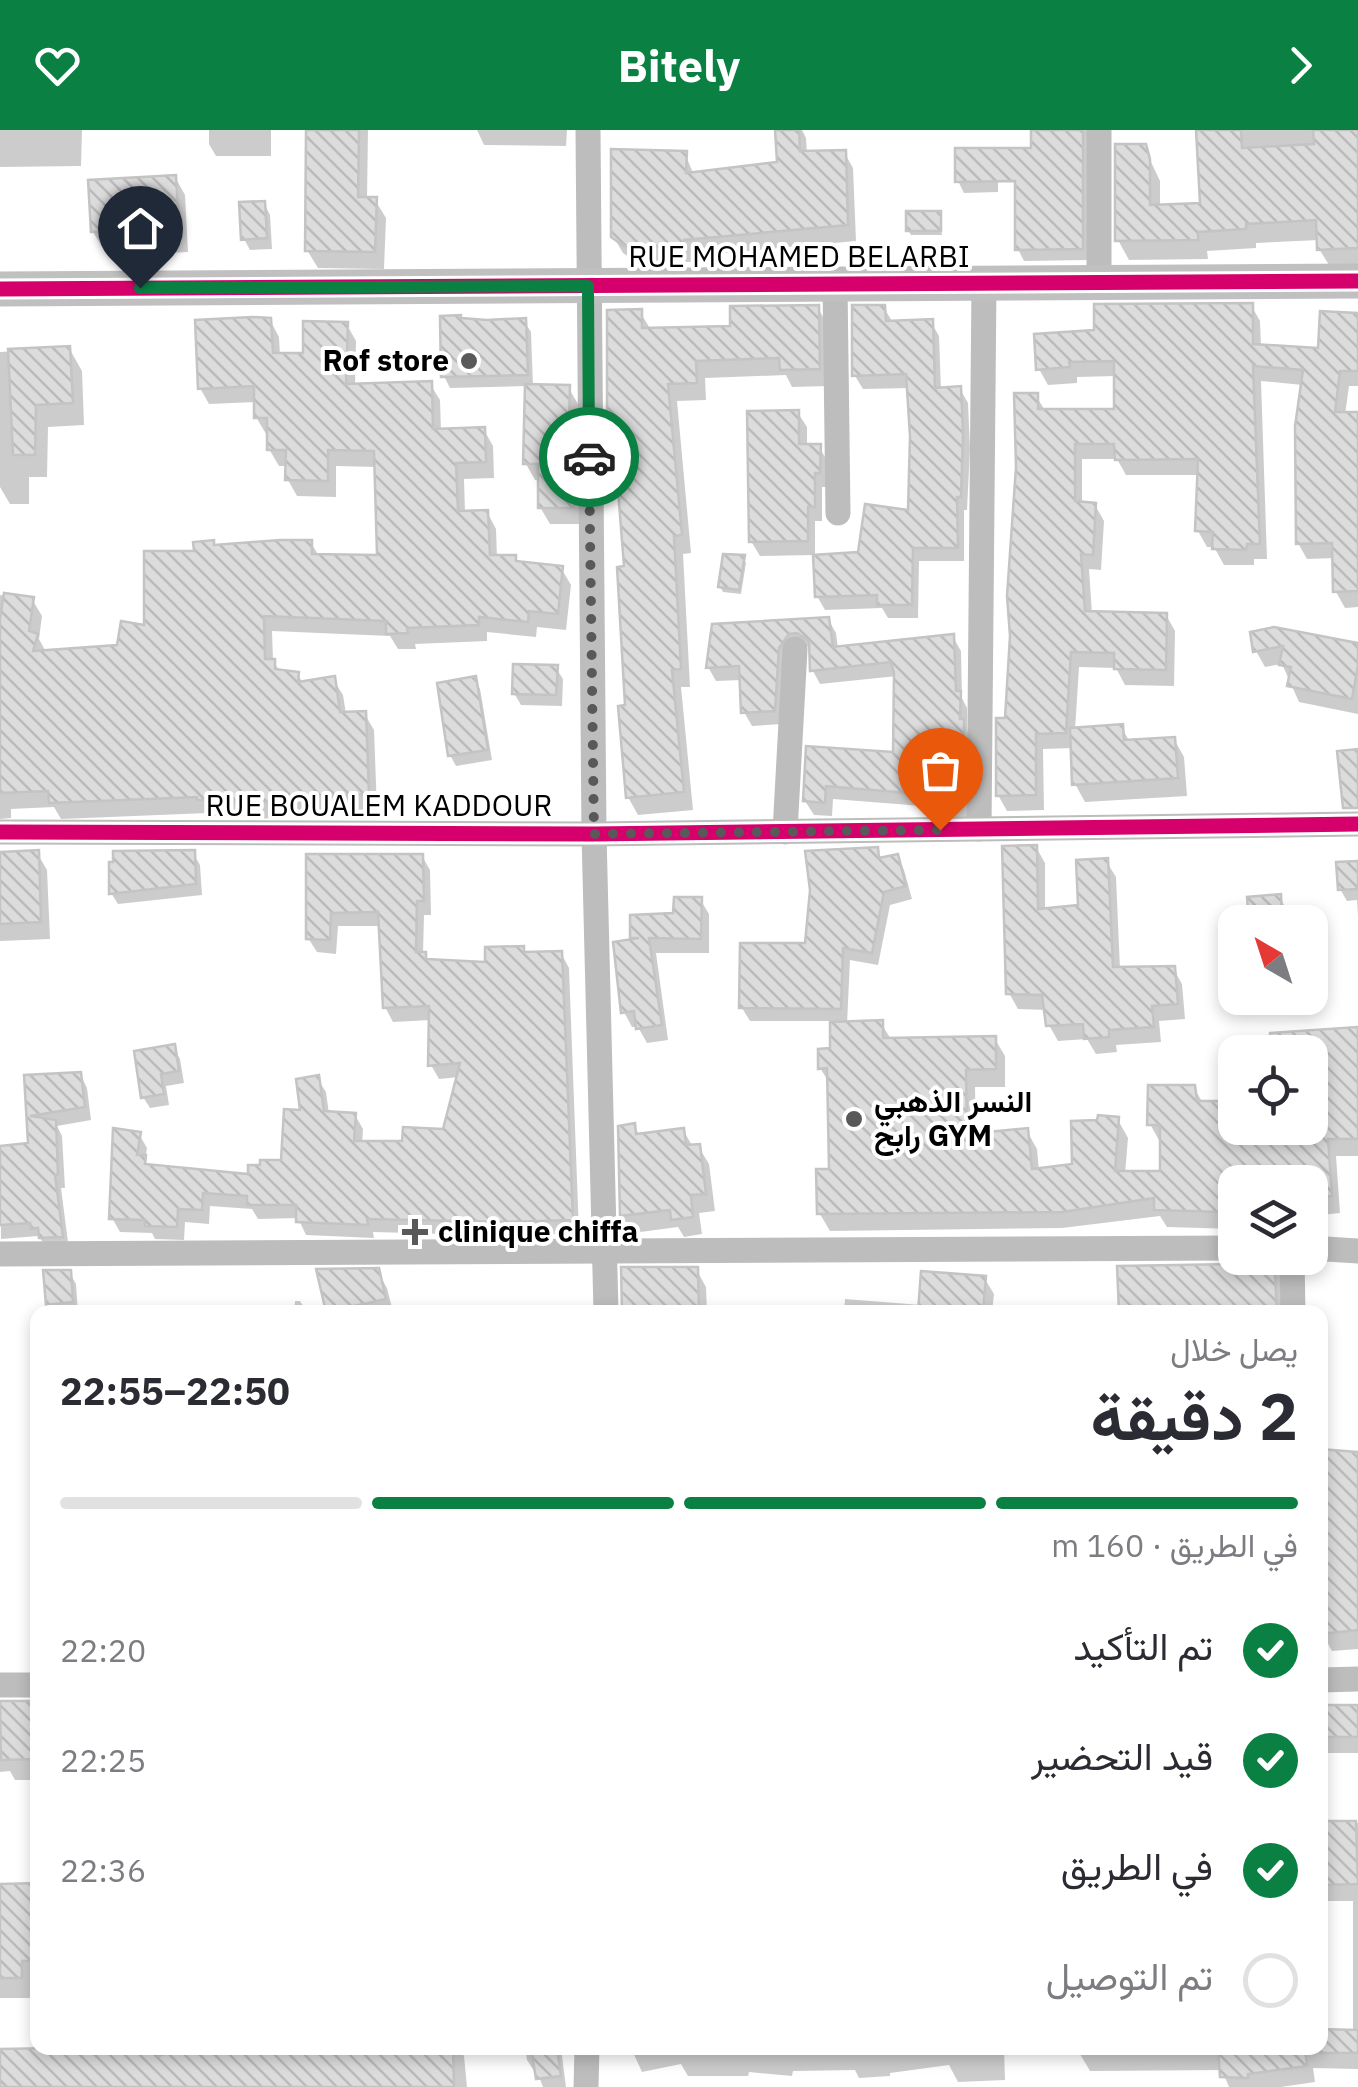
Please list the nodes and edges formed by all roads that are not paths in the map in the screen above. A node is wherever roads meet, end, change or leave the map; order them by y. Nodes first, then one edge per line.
1 (588, 130) edge
2 (1099, 130) edge
3 (1099, 281) junction
4 (1358, 281) edge
5 (984, 283) junction
6 (835, 284) junction
7 (588, 286) junction
8 (0, 289) edge
9 (838, 513) dead end
10 (795, 649) dead end
11 (1358, 824) edge
12 (979, 829) junction
13 (0, 832) edge
14 (785, 832) junction
15 (594, 834) junction
16 (1218, 1248) edge
17 (1328, 1249) edge
18 (1358, 1251) edge
19 (606, 1252) junction
20 (0, 1254) edge
21 (1292, 1275) edge
22 (606, 1305) edge
23 (1293, 1305) edge
24 (1328, 1680) edge
25 (1358, 1680) edge
26 (0, 1685) edge
27 (30, 1685) edge
28 (587, 2055) edge
29 (586, 2087) edge

1 - 7 street
2 - 3 street
3 - 4 street, RUE MOHAMED BELARBI
3 - 5 street, RUE MOHAMED BELARBI
5 - 6 street, RUE MOHAMED BELARBI
5 - 12 street
6 - 7 street, RUE MOHAMED BELARBI
6 - 9 street
7 - 8 street, RUE MOHAMED BELARBI
7 - 15 street
10 - 14 street
11 - 12 street, RUE BOUALEM KADDOUR
12 - 14 street, RUE BOUALEM KADDOUR
13 - 15 street, RUE BOUALEM KADDOUR
14 - 15 street, RUE BOUALEM KADDOUR
15 - 19 street
16 - 19 street
17 - 18 street
19 - 20 street
19 - 22 street
21 - 23 street
24 - 25 street
26 - 27 street
28 - 29 street

